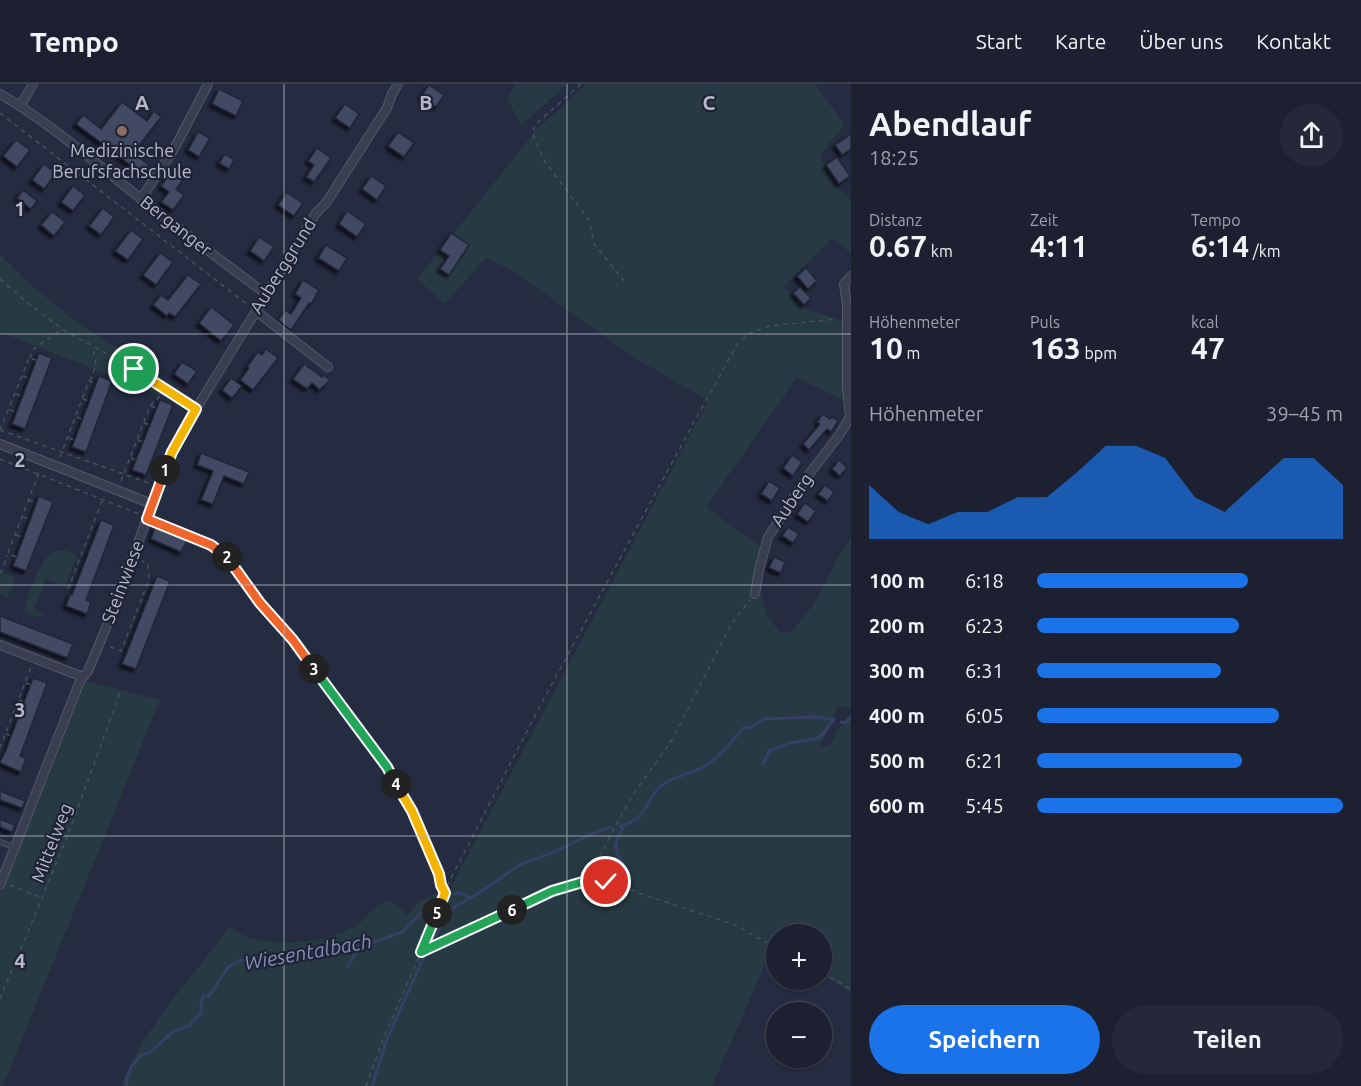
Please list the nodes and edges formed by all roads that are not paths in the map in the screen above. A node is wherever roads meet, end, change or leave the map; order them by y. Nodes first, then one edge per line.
1 (33, 84) edge
2 (208, 84) edge
3 (398, 84) edge
4 (0, 94) edge
5 (20, 106) junction
6 (141, 199) junction
7 (851, 276) edge
8 (266, 294) junction
9 (256, 311) junction
10 (328, 367) dead end
11 (851, 416) edge
12 (0, 444) edge
13 (172, 452) joint
14 (152, 504) junction
15 (145, 517) junction
16 (225, 554) road end
17 (755, 594) road end
18 (0, 645) edge
19 (83, 677) junction
20 (0, 842) edge
21 (15, 847) junction
22 (1, 883) edge

1 - 5 street
2 - 6 street
3 - 8 street, Auberggrund
4 - 5 street, Berganger
5 - 6 street, Berganger
6 - 8 street, Berganger
7 - 11 street
8 - 9 street, Auberggrund
9 - 10 street
9 - 13 street, Auberggrund
11 - 17 street, Auberg
12 - 14 street
13 - 14 street, Steinwiese
14 - 15 street, Steinwiese
15 - 16 lane
15 - 19 street, Steinwiese
18 - 19 street
19 - 21 street, Steinwiese
20 - 21 lane
21 - 22 street, Steinwiese

